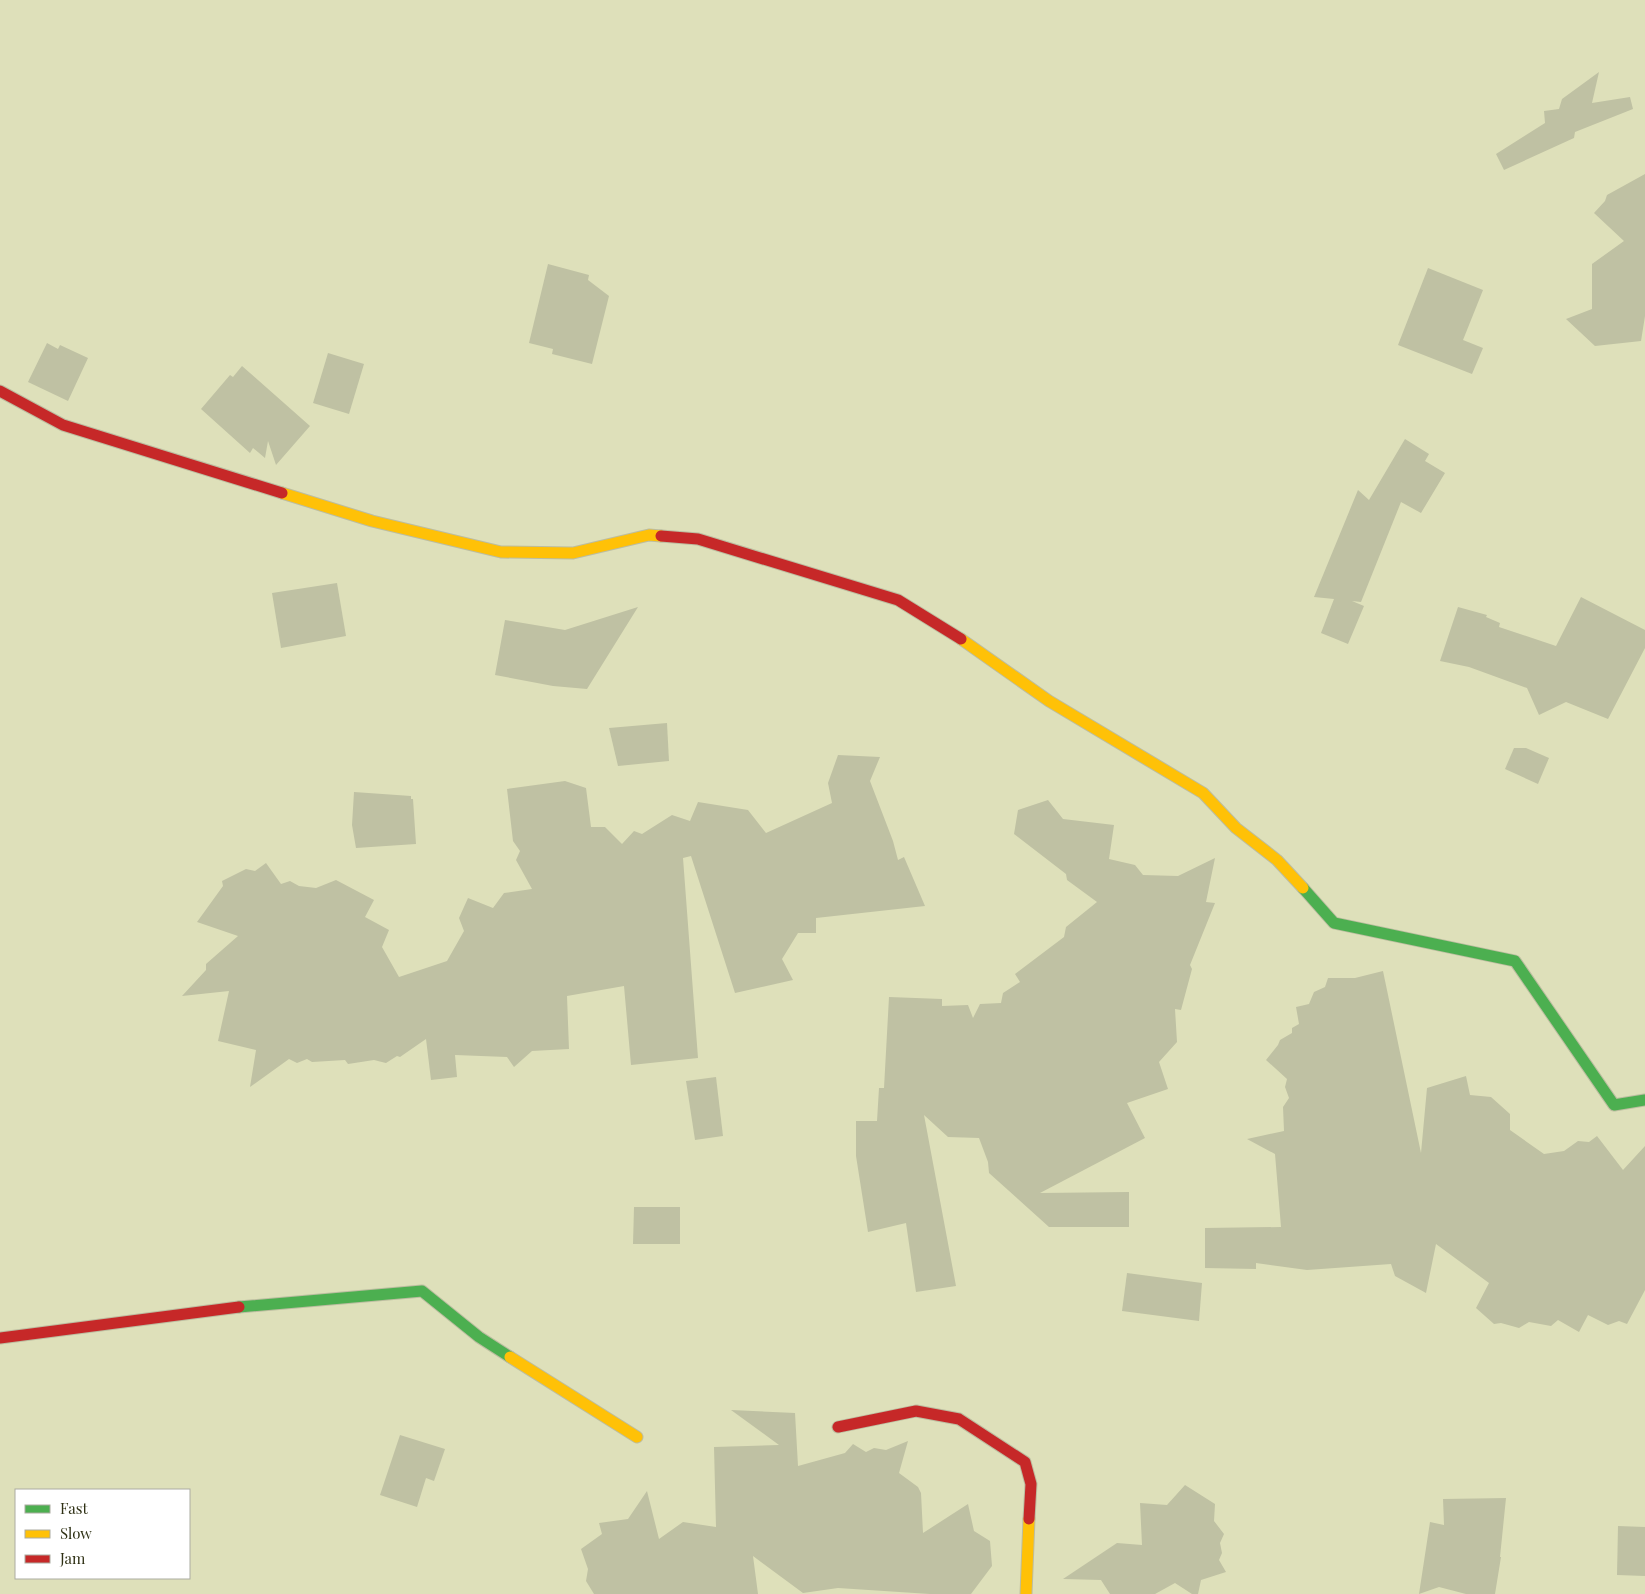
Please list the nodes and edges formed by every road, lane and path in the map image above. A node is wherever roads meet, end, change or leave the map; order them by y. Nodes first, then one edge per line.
1 (0, 391) edge
2 (1645, 1100) edge
3 (0, 1338) edge
4 (838, 1427) dead end
5 (637, 1437) dead end
6 (1026, 1594) edge

1 - 2 street
3 - 5 street
4 - 6 street

